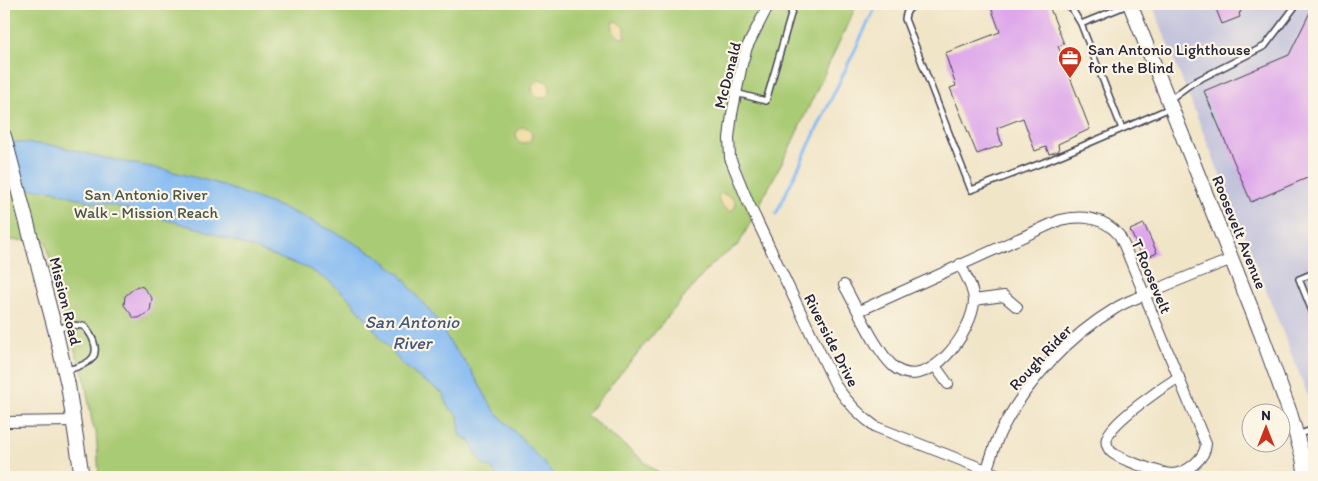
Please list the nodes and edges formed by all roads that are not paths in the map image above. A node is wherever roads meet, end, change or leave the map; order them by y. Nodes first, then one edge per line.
1 (768, 4) edge
2 (794, 4) edge
3 (918, 4) edge
4 (1062, 4) edge
5 (1130, 4) edge
6 (1295, 4) edge
7 (1080, 24) junction
8 (736, 93) junction
9 (1170, 104) junction
10 (1122, 129) junction
11 (4, 136) edge
12 (730, 158) joint
13 (1232, 259) junction
14 (960, 264) junction
15 (1314, 273) edge
16 (844, 285) dead end
17 (1145, 295) junction
18 (974, 300) junction
19 (1018, 307) dead end
20 (859, 311) junction
21 (1314, 316) edge
22 (55, 329) junction
23 (935, 366) junction
24 (65, 371) junction
25 (1179, 377) junction
26 (948, 384) dead end
27 (74, 421) junction
28 (4, 422) edge
29 (1314, 429) edge
30 (1297, 436) junction
31 (986, 470) junction
32 (82, 477) edge
33 (1004, 477) edge
34 (1306, 477) edge

1 - 8 street, McDonald
2 - 8 lane
3 - 10 lane
4 - 7 lane
5 - 7 lane
5 - 9 main road, Roosevelt Avenue
6 - 9 lane
7 - 10 lane
8 - 12 street, McDonald
9 - 10 lane
9 - 13 main road, Roosevelt Avenue
11 - 22 main road, Mission Road
12 - 31 street, Riverside Drive
13 - 17 street, Rough Rider
13 - 30 main road, Roosevelt Avenue
14 - 17 street, T Roosevelt
14 - 18 street
14 - 20 street, T Roosevelt
15 - 21 lane
16 - 20 street
17 - 25 street, T Roosevelt
17 - 31 street, Rough Rider
18 - 19 street
18 - 23 street
20 - 23 street
22 - 24 main road, Mission Road
22 - 24 lane
23 - 26 street
24 - 27 main road, Mission Road
25 - 25 street, T Roosevelt
27 - 28 street
27 - 32 main road, Mission Road
29 - 30 lane
30 - 34 main road, Roosevelt Avenue
31 - 33 street, Riverside Drive

